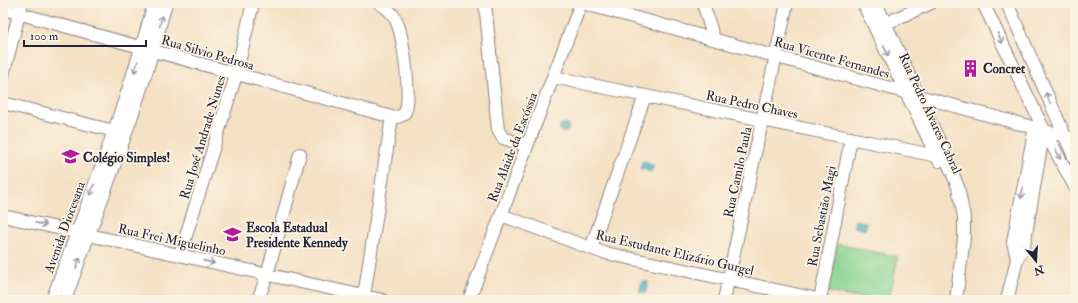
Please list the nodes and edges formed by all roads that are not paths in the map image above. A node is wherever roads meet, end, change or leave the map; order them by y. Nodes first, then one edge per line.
1 (154, 3) edge
2 (166, 3) edge
3 (252, 3) edge
4 (378, 3) edge
5 (485, 3) edge
6 (581, 3) edge
7 (703, 3) edge
8 (787, 3) edge
9 (863, 3) edge
10 (876, 3) edge
11 (931, 3) edge
12 (983, 3) edge
13 (1006, 3) edge
14 (611, 7) edge
15 (20, 8) edge
16 (3, 10) edge
17 (881, 26) junction
18 (714, 39) junction
19 (148, 49) junction
20 (775, 55) junction
21 (236, 74) junction
22 (3, 75) edge
23 (553, 77) junction
24 (905, 91) junction
25 (918, 95) junction
26 (645, 96) junction
27 (3, 103) edge
28 (126, 117) junction
29 (392, 117) junction
30 (762, 120) junction
31 (1040, 128) junction
32 (114, 131) junction
33 (1069, 137) edge
34 (850, 138) junction
35 (527, 146) junction
36 (300, 154) dead end
37 (941, 155) junction
38 (1075, 159) edge
39 (1075, 187) edge
40 (501, 215) junction
41 (3, 216) edge
42 (82, 234) junction
43 (591, 248) junction
44 (180, 255) junction
45 (267, 275) junction
46 (729, 280) junction
47 (364, 296) junction
48 (52, 300) edge
49 (65, 300) edge
50 (258, 300) edge
51 (382, 300) edge
52 (469, 300) edge
53 (724, 300) edge
54 (821, 300) edge
55 (956, 300) edge
56 (1007, 300) edge

1 - 19 street, Avenida Diocesana
19 -> 2 street, Avenida Diocesana
3 - 21 street, Rua José Andrade Nunes
4 - 29 street
5 - 35 street
6 - 14 street, Rua Vicente Fernandes
6 - 23 street, Rua Alaide da Escóssia
7 - 18 street
8 - 20 street, Rua Camilo Paula
9 - 17 street, Rua Pedro Álvares Cabral
10 - 17 street, Rua Pedro Álvares Cabral
11 - 17 street
12 -> 31 street
33 -> 13 street
14 - 18 street, Rua Vicente Fernandes
15 - 16 street, Rua Silvio Pedrosa
15 - 19 street, Rua Silvio Pedrosa
15 - 22 street
17 -> 24 street, Rua Pedro Álvares Cabral
17 - 25 street, Rua Pedro Álvares Cabral
18 - 20 street, Rua Vicente Fernandes
19 - 21 street, Rua Silvio Pedrosa
19 - 28 street, Avenida Diocesana
20 - 24 street, Rua Vicente Fernandes
20 - 30 street, Rua Camilo Paula
21 - 29 street, Rua Silvio Pedrosa
21 - 44 street, Rua José Andrade Nunes
23 - 26 street, Rua Pedro Chaves
23 - 35 street, Rua Alaide da Escóssia
24 - 25 street, Rua Vicente Fernandes
24 - 37 street, Rua Pedro Álvares Cabral
25 - 31 street, Rua Vicente Fernandes
25 - 37 street, Rua Pedro Álvares Cabral
26 - 30 street, Rua Pedro Chaves
26 - 43 street
27 - 32 street
28 - 32 street, Avenida Diocesana
28 - 42 street, Avenida Diocesana
29 - 47 street
30 - 34 street, Rua Pedro Chaves
30 - 46 street, Rua Camilo Paula
31 - 33 street, Rua Vicente Fernandes
31 -> 39 street
31 - 56 street
32 -> 42 street, Avenida Diocesana
33 - 38 street
34 - 37 street, Rua Pedro Chaves
34 - 54 street, Rua Sebastião Magi
35 - 40 street, Rua Alaide da Escóssia
36 - 45 street
37 - 55 street, Rua Pedro Álvares Cabral
40 - 43 street, Rua Estudante Elizário Gurgel
40 - 52 street, Rua Alaide da Escóssia
41 -> 42 street, Rua Frei Miguelinho
42 - 44 street, Rua Frei Miguelinho
42 - 48 street, Avenida Diocesana
49 -> 42 street, Avenida Diocesana
43 - 46 street, Rua Estudante Elizário Gurgel
44 -> 45 street, Rua Frei Miguelinho
45 - 47 street, Rua Frei Miguelinho
45 - 50 street
46 - 53 street, Rua Camilo Paula
46 - 54 street, Rua Estudante Elizário Gurgel
47 - 51 street, Rua Frei Miguelinho

